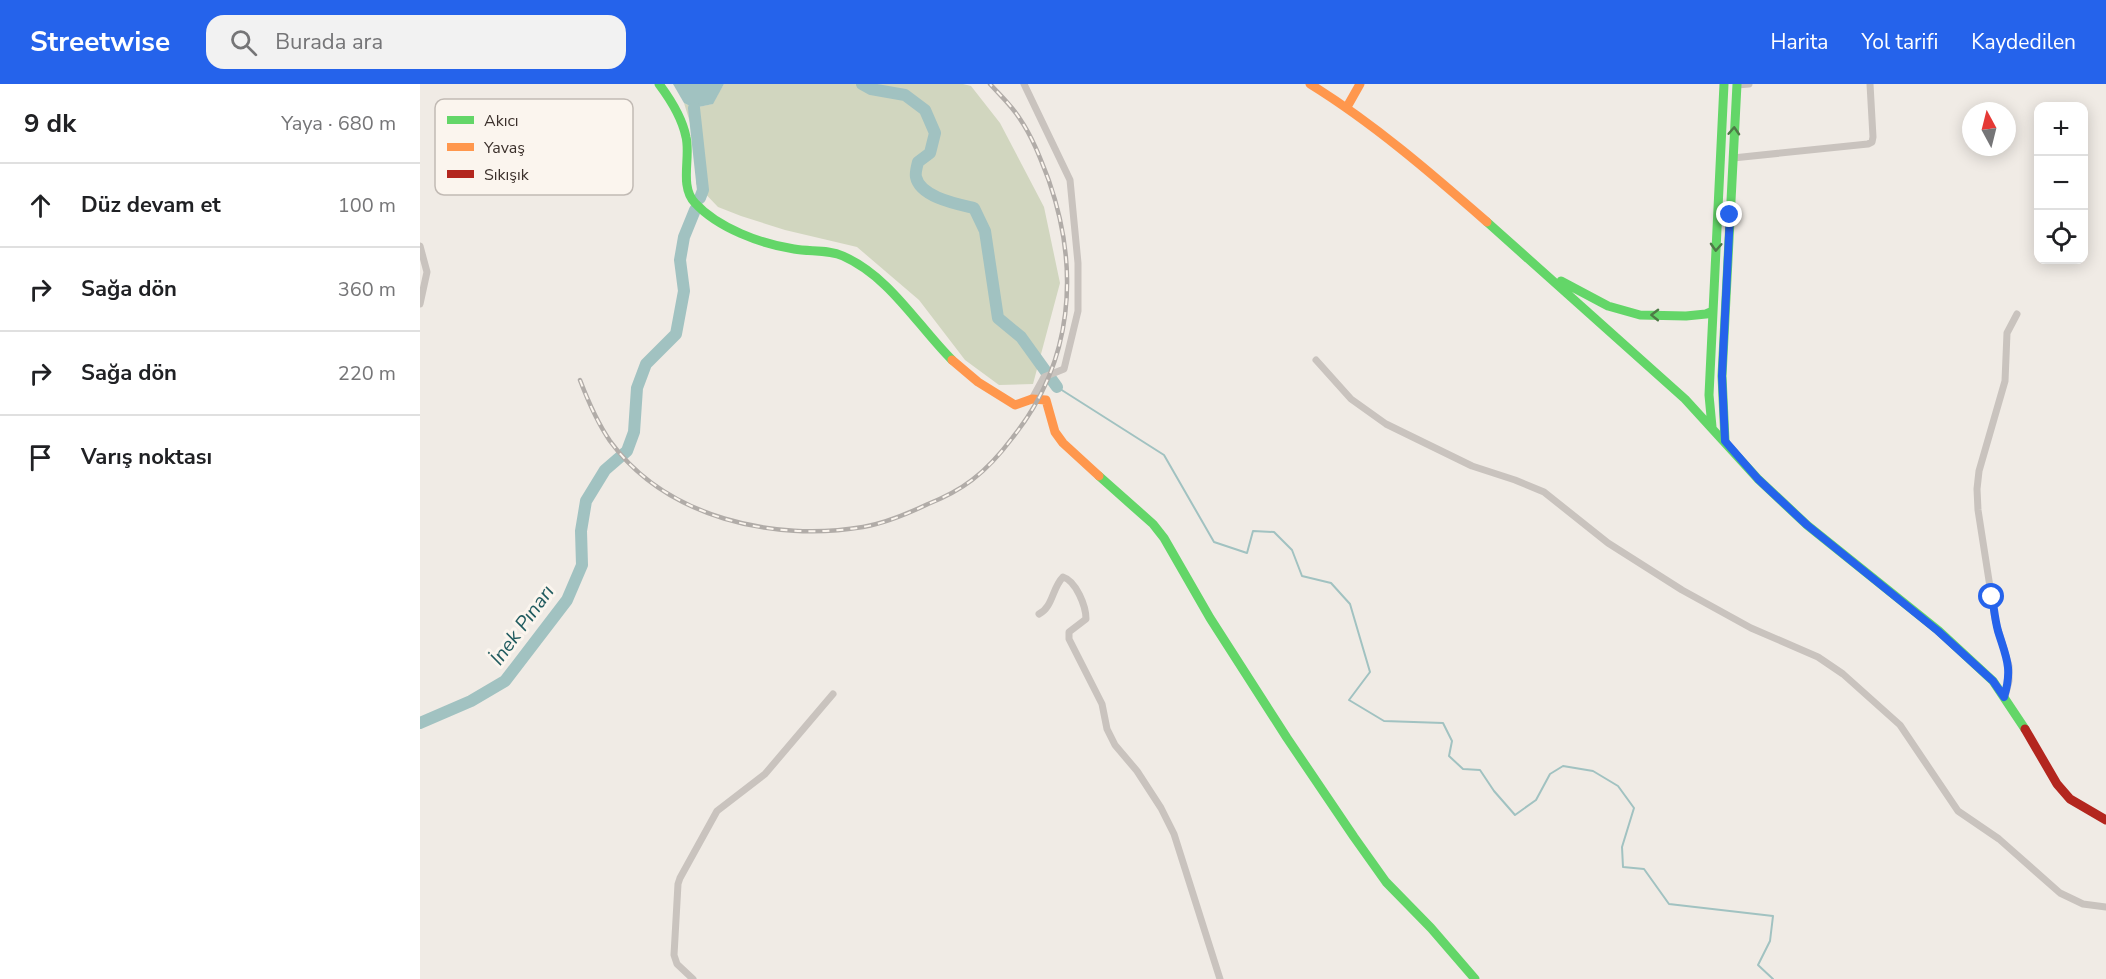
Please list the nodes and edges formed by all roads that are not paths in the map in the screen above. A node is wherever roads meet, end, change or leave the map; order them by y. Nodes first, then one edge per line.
1 (659, 84) edge
2 (1023, 84) edge
3 (1310, 84) edge
4 (1360, 84) edge
5 (1724, 84) edge
6 (1749, 84) edge
7 (1870, 84) edge
8 (1737, 85) edge
9 (1347, 107) junction
10 (1733, 158) junction
11 (420, 246) edge
12 (1546, 273) junction
13 (420, 304) edge
14 (1713, 311) junction
15 (2017, 314) dead end
16 (1316, 360) dead end
17 (1032, 399) junction
18 (1712, 427) junction
19 (1725, 441) junction
20 (1039, 614) dead end
21 (833, 694) dead end
22 (2004, 697) junction
23 (2106, 820) edge
24 (2106, 907) edge
25 (693, 979) edge
26 (1220, 979) edge
27 (1475, 979) edge

1 - 17 main road
2 - 17 street
3 - 9 main road
4 - 9 main road
5 -> 14 main road
6 - 8 street
7 - 10 street
10 -> 8 main road
9 - 12 main road
10 - 19 main road
11 - 13 street
14 -> 12 main road
12 - 18 main road
14 - 18 main road
15 - 22 street
16 - 24 street
17 - 27 main road
18 - 19 main road
19 - 22 main road
20 - 26 street
21 - 25 street
22 - 23 main road

